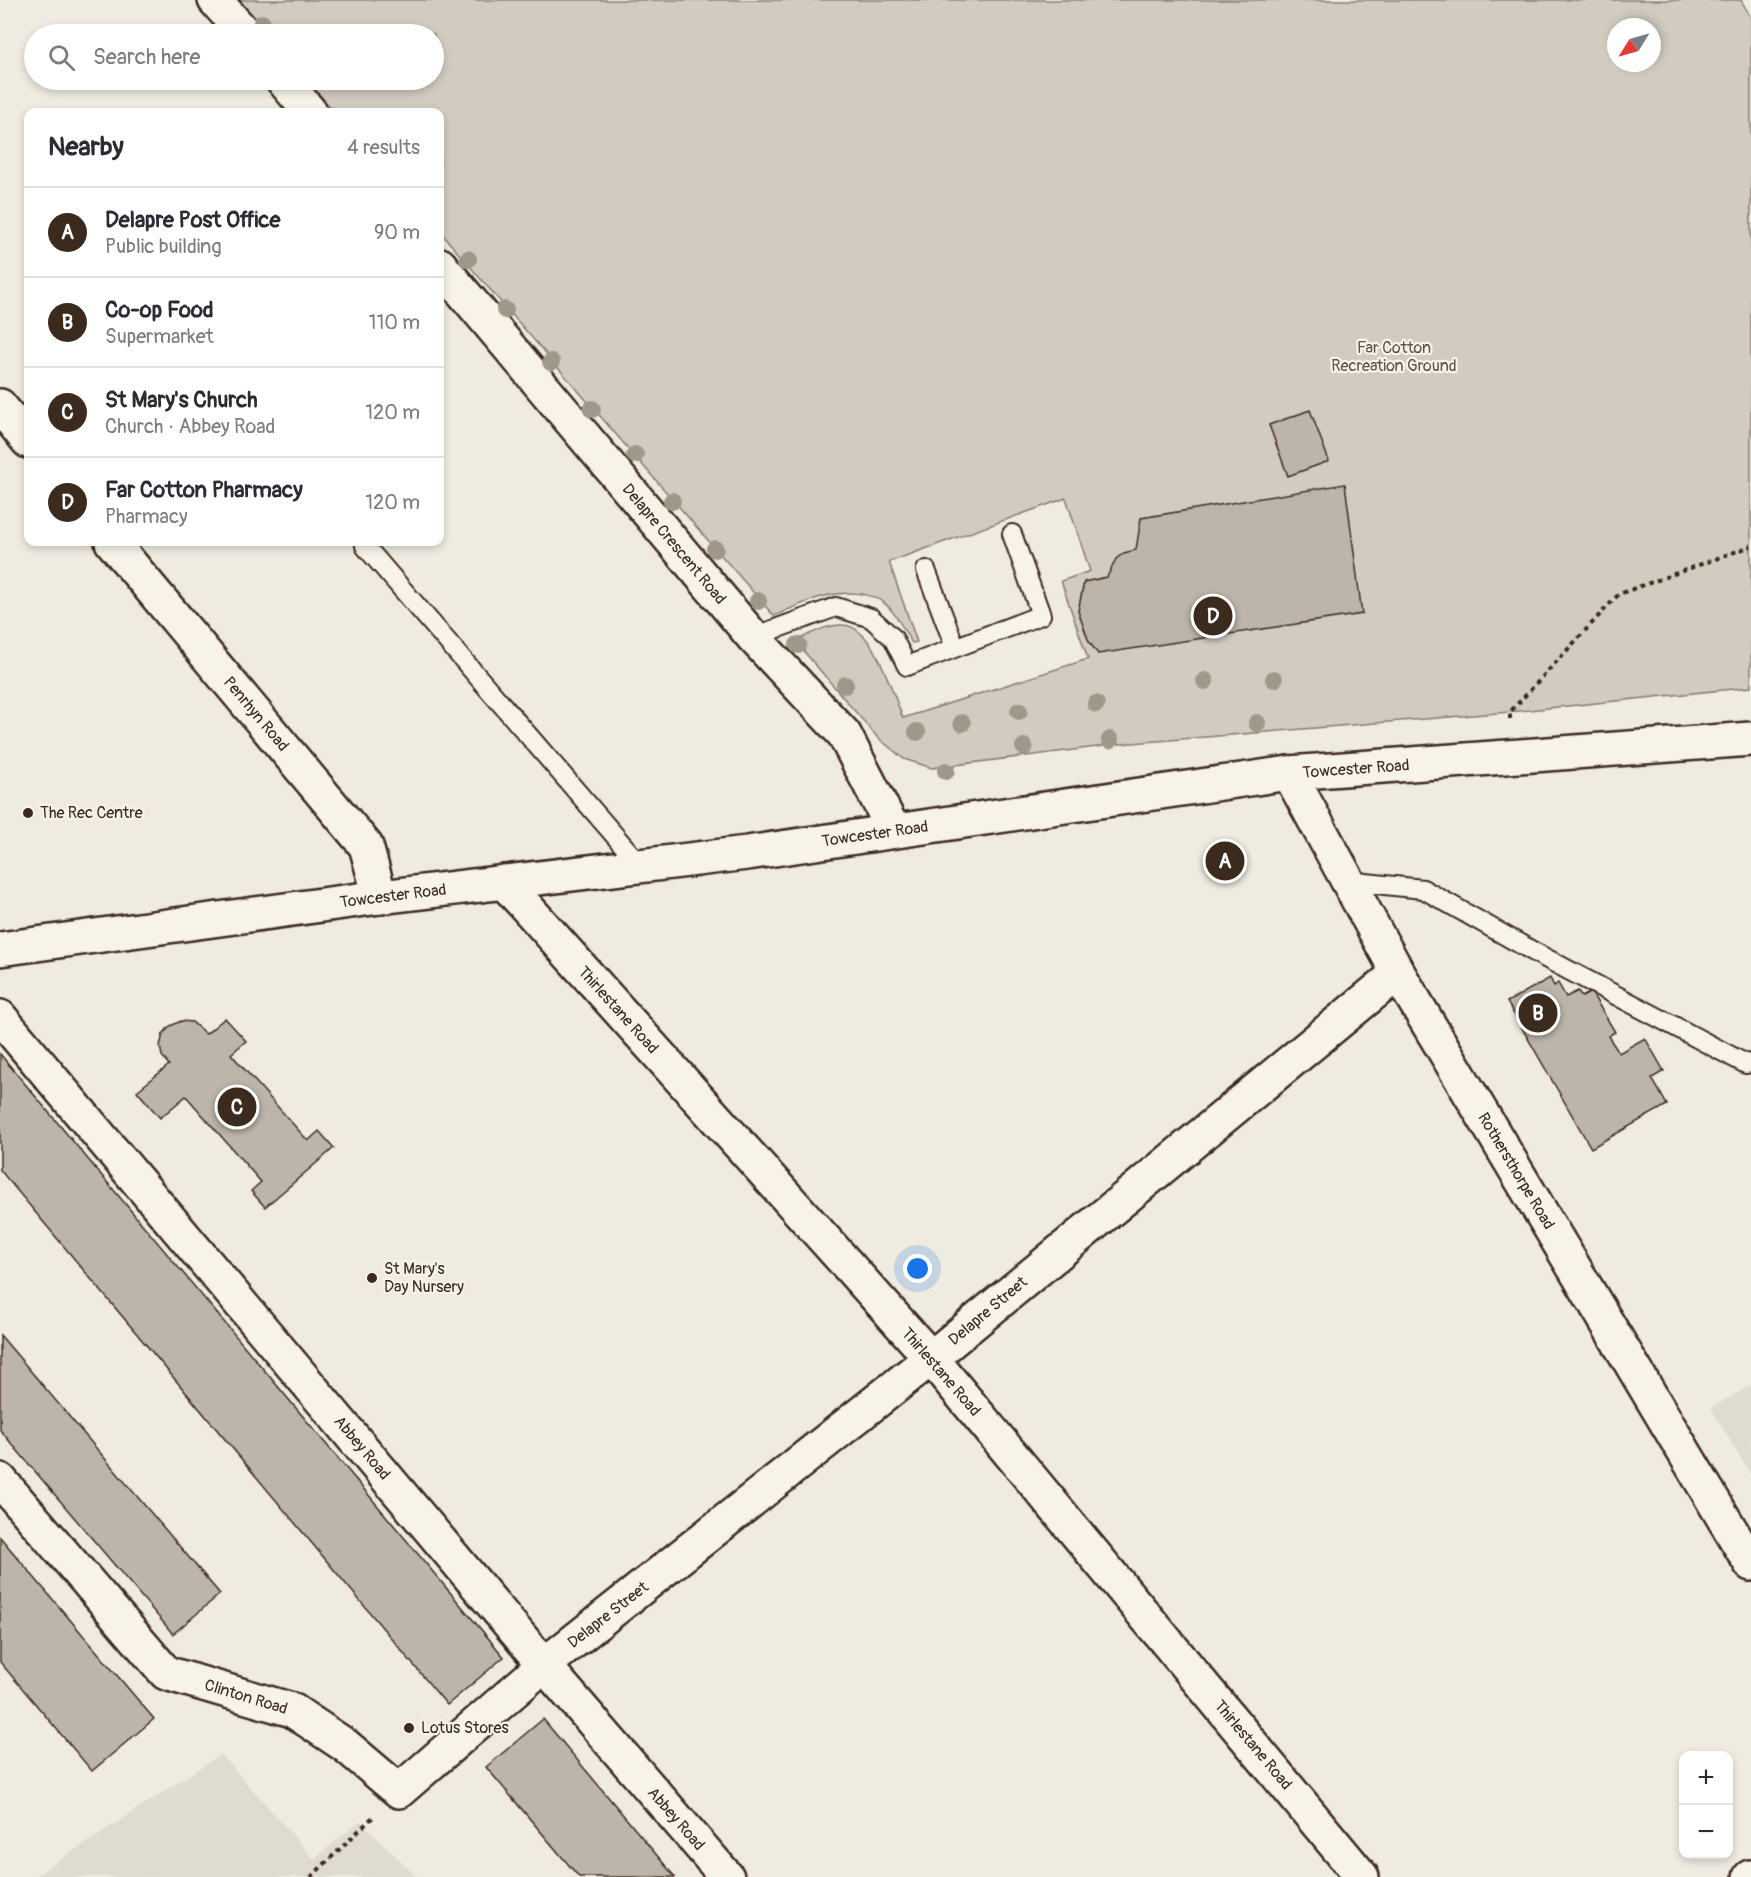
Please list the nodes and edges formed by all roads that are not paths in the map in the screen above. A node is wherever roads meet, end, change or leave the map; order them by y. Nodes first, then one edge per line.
1 (216, 0) edge
2 (236, 24) edge
3 (291, 90) edge
4 (307, 108) edge
5 (444, 270) edge
6 (0, 406) edge
7 (24, 436) edge
8 (1012, 534) dead end
9 (115, 546) edge
10 (365, 546) dead end
11 (926, 570) dead end
12 (753, 637) junction
13 (955, 647) junction
14 (1751, 739) edge
15 (1289, 773) junction
16 (894, 831) junction
17 (640, 866) junction
18 (1347, 881) junction
19 (504, 882) junction
20 (380, 897) junction
21 (0, 949) edge
22 (1398, 973) junction
23 (0, 1017) edge
24 (1751, 1063) edge
25 (931, 1358) junction
26 (0, 1480) edge
27 (1751, 1564) edge
28 (544, 1665) junction
29 (727, 1877) edge
30 (1362, 1877) edge

1 - 2 street
3 - 4 street
5 - 12 street, Delapre Crescent Road
6 - 7 street
8 - 13 lane
9 - 20 street, Penrhyn Road
10 - 17 lane
11 - 13 lane
12 - 13 lane
12 - 16 street, Delapre Crescent Road
14 - 15 street, Towcester Road
15 - 16 street, Towcester Road
15 - 18 street, Rothersthorpe Road
16 - 17 street, Towcester Road
17 - 19 street, Towcester Road
18 - 22 street, Rothersthorpe Road
18 - 24 lane
19 - 20 street, Towcester Road
19 - 25 street, Thirlestane Road
20 - 21 street, Towcester Road
22 - 25 street, Delapre Street
22 - 27 street, Rothersthorpe Road
23 - 28 street, Abbey Road
25 - 28 street, Delapre Street
25 - 30 street, Thirlestane Road
26 - 28 street, Clinton Road
28 - 29 street, Abbey Road

